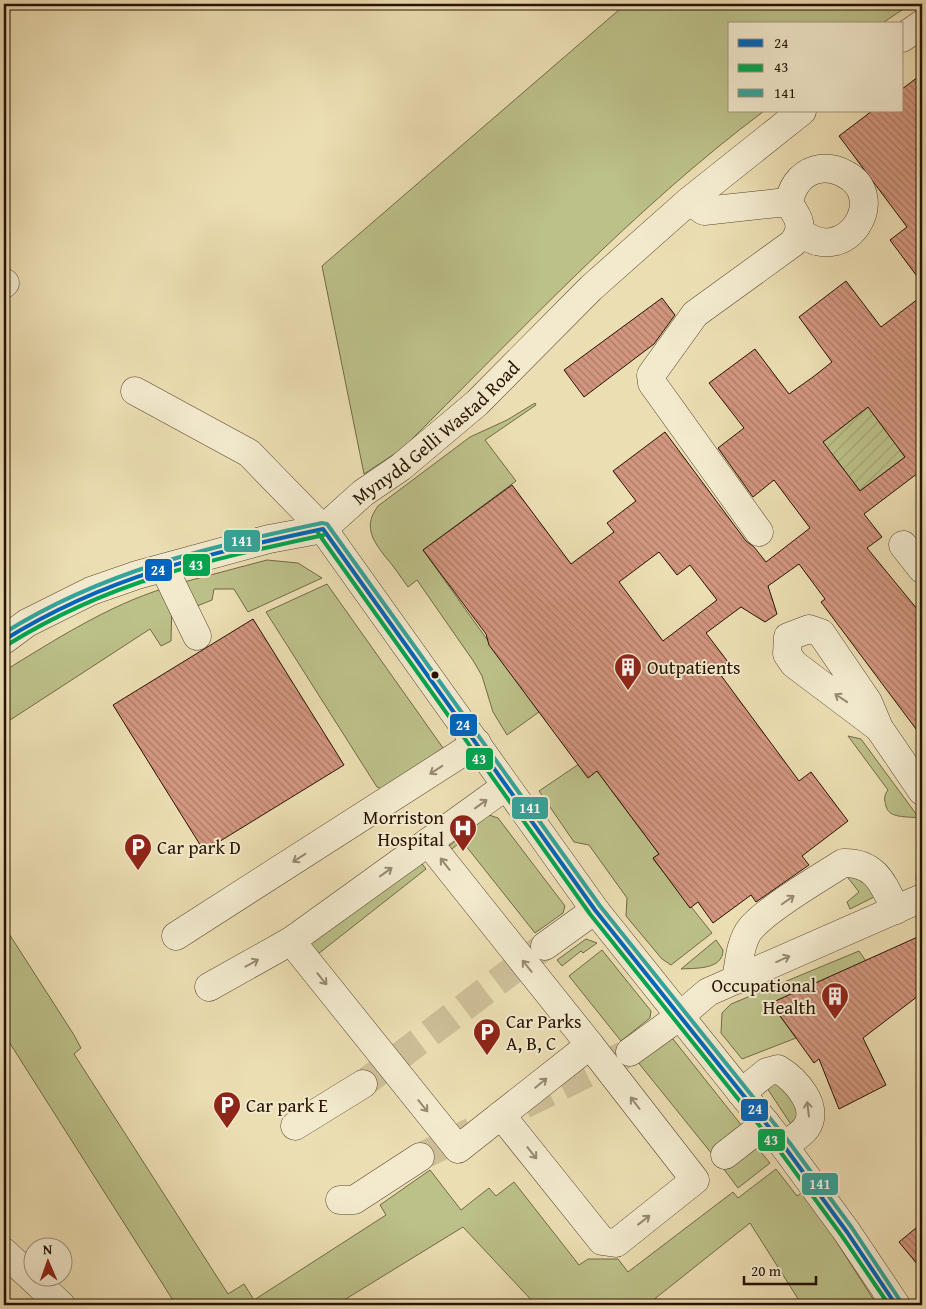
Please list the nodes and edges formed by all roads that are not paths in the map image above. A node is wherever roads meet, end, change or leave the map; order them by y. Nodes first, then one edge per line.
1 (922, 24) edge
2 (904, 37) edge
3 (801, 112) edge
4 (689, 201) junction
5 (789, 204) junction
6 (800, 232) junction
7 (136, 391) dead end
8 (323, 528) junction
9 (759, 532) dead end
10 (903, 545) dead end
11 (164, 568) junction
12 (922, 569) edge
13 (197, 636) dead end
14 (4, 640) edge
15 (880, 728) dead end
16 (477, 743) junction
17 (506, 786) junction
18 (922, 791) edge
19 (428, 842) junction
20 (922, 898) edge
21 (596, 910) junction
22 (896, 910) junction
23 (176, 936) dead end
24 (291, 941) junction
25 (545, 946) tunnel mouth
26 (736, 980) junction
27 (209, 987) dead end
28 (680, 1016) junction
29 (590, 1045) junction
30 (630, 1052) tunnel mouth
31 (363, 1084) tunnel mouth
32 (742, 1093) junction
33 (501, 1115) junction
34 (766, 1123) junction
35 (296, 1126) dead end
36 (784, 1146) junction
37 (725, 1155) dead end
38 (420, 1157) tunnel mouth
39 (340, 1200) dead end
40 (4, 1252) edge
41 (48, 1301) edge
42 (896, 1305) edge

1 - 2 street
3 - 4 street, Mynydd Gelli Wastad Road
4 - 5 street
4 - 8 street, Mynydd Gelli Wastad Road
5 - 6 street
5 - 6 street
6 - 9 street
7 - 8 street
8 - 11 street, Mynydd Gelli Wastad Road
8 - 16 street
10 - 12 street
11 - 13 street
11 - 14 street, Mynydd Gelli Wastad Road
15 - 18 street
16 - 17 street
16 -> 23 street
19 -> 17 street
17 - 21 street
24 -> 19 street
29 -> 19 street
20 - 22 street
21 - 25 street
21 - 28 street
26 -> 22 street
26 -> 22 street
27 -> 24 street
24 -> 33 street
26 - 28 street
28 - 30 street
28 - 32 street
33 -> 29 street
33 -> 29 street
31 - 35 street
32 - 34 street
36 -> 32 street
34 - 36 street
34 - 37 street
36 - 42 street
38 - 39 street
40 - 41 street

